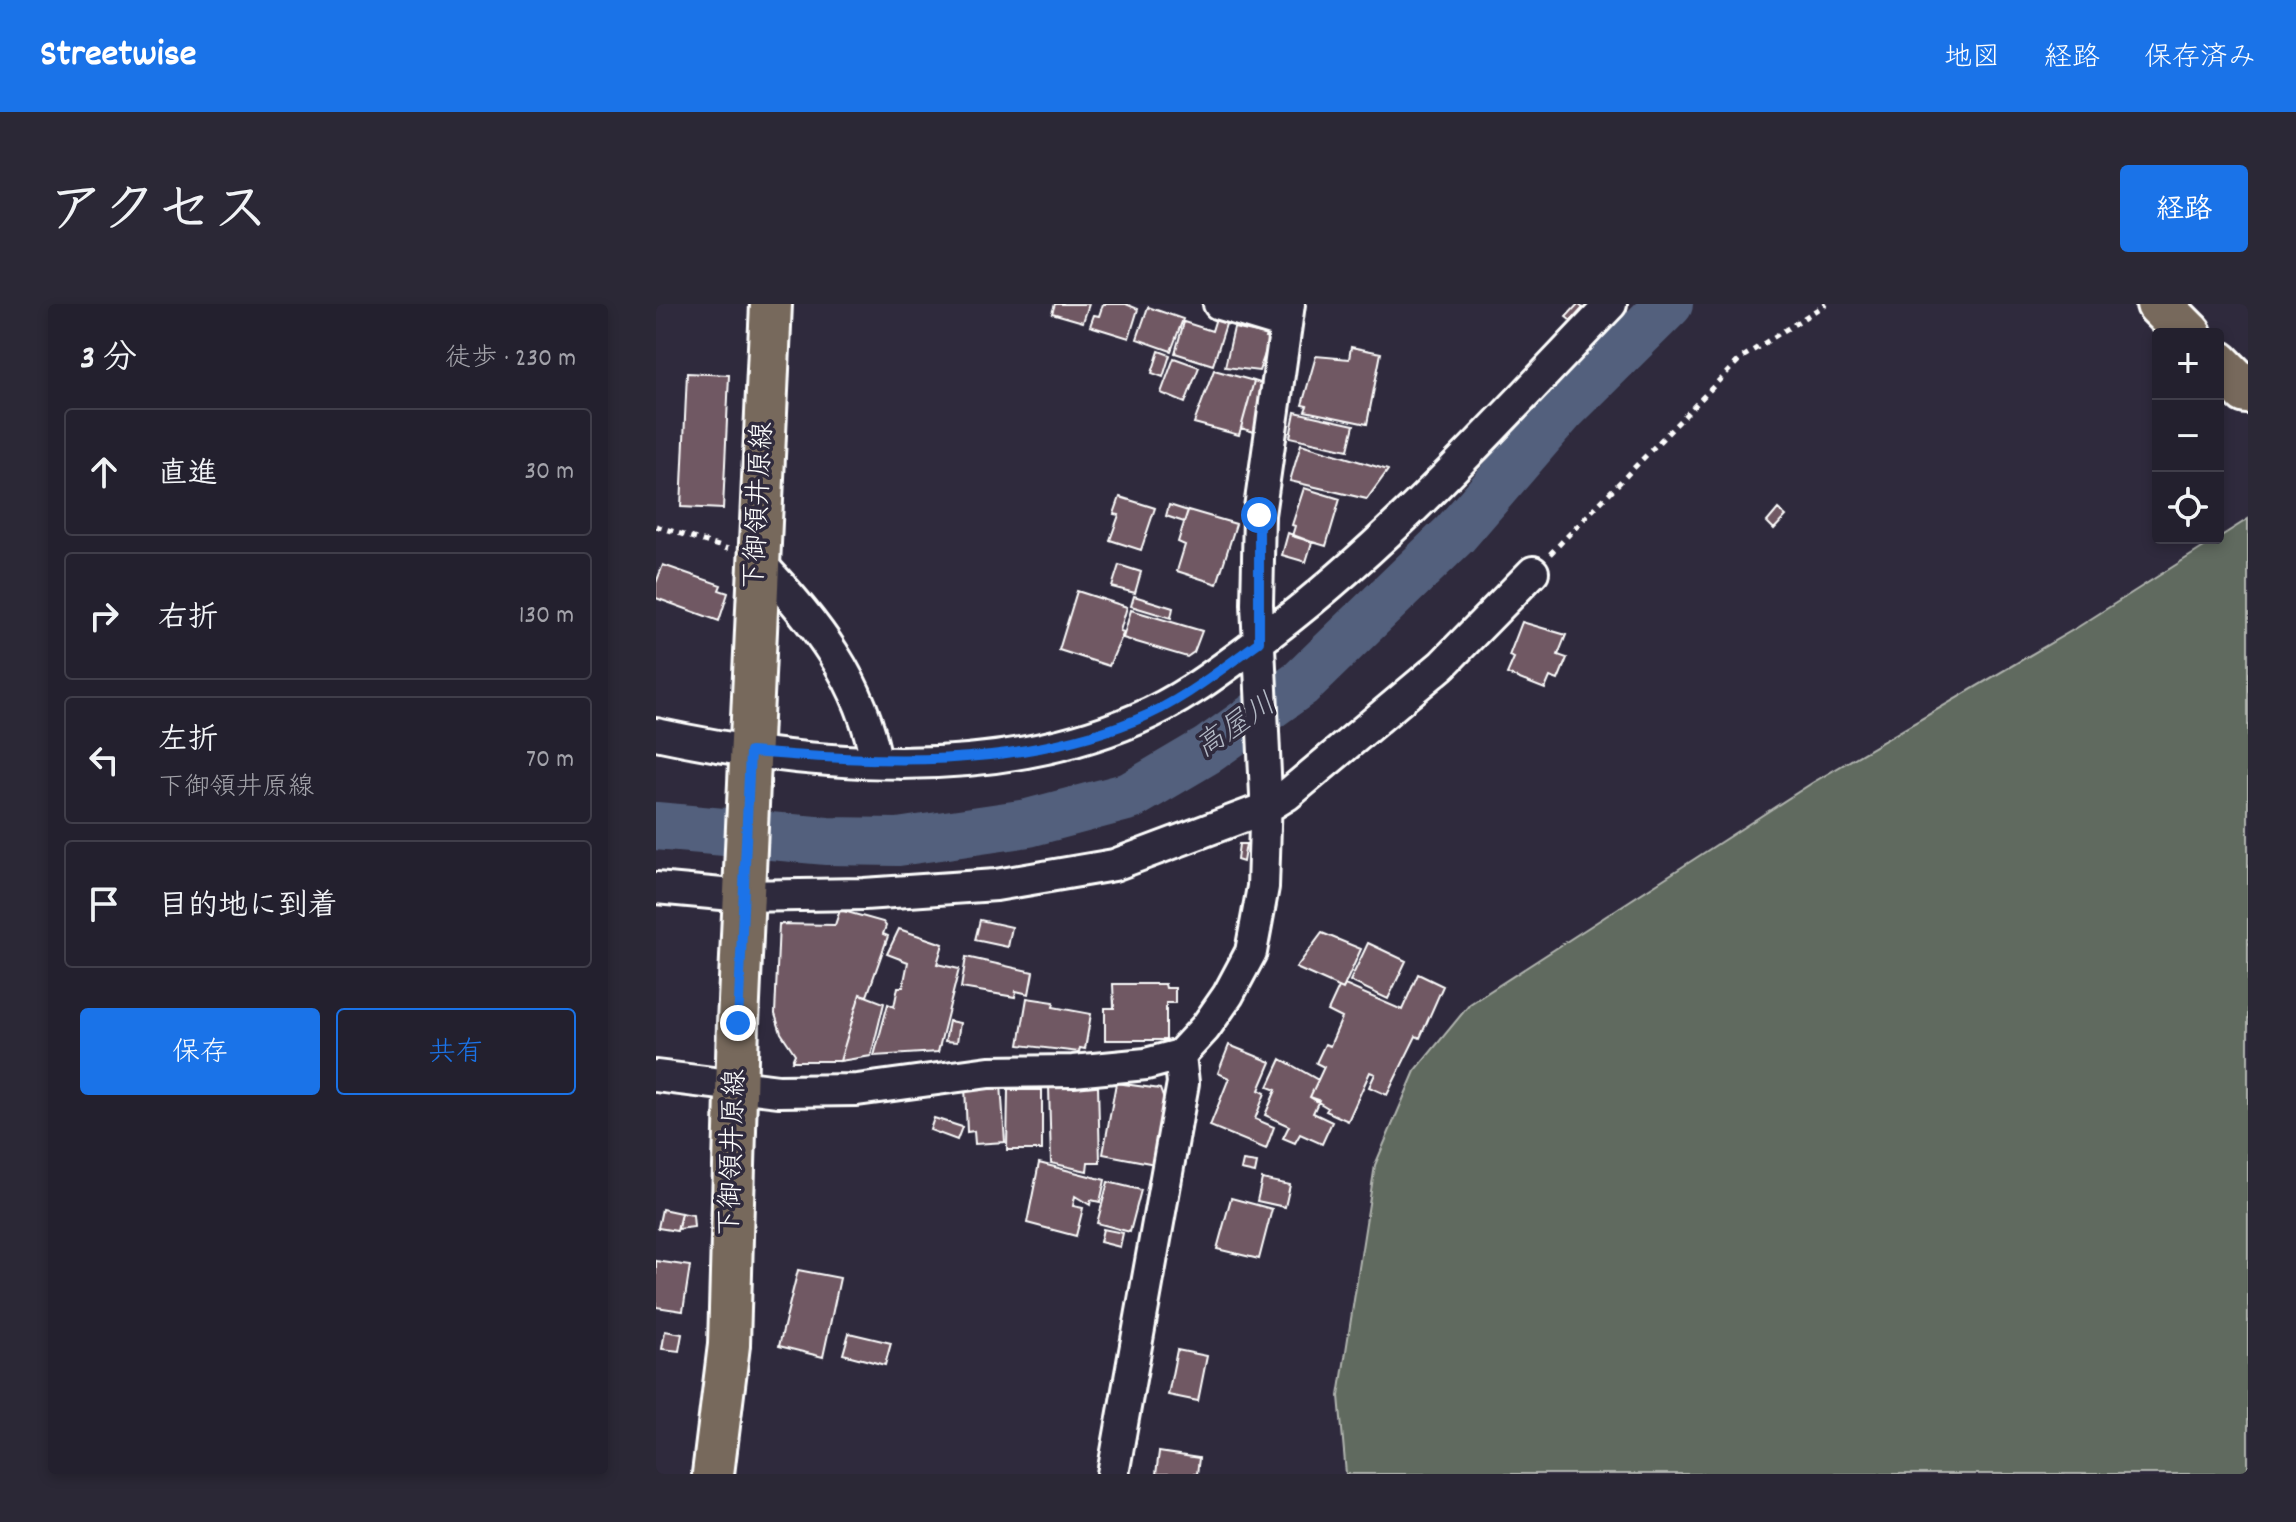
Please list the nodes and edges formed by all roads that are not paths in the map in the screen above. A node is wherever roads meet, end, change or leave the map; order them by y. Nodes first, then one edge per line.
1 (771, 304) edge
2 (1219, 304) edge
3 (1611, 304) edge
4 (2159, 304) edge
5 (1287, 314) edge
6 (2183, 328) edge
7 (758, 561) junction
8 (1533, 572) road end
9 (1260, 648) junction
10 (656, 734) edge
11 (750, 760) junction
12 (876, 762) junction
13 (1266, 802) junction
14 (656, 888) edge
15 (745, 890) junction
16 (1180, 1055) junction
17 (656, 1076) edge
18 (737, 1087) junction
19 (713, 1474) edge
20 (1113, 1474) edge

1 - 7 main road, 下御領井原線
2 - 5 street
3 - 9 street
4 - 6 highway
5 - 9 street
7 - 11 main road, 下御領井原線
7 - 12 street
8 - 13 street
9 - 12 street
9 - 13 street
10 - 11 street
11 - 12 street
11 - 15 main road, 下御領井原線
13 - 15 street
13 - 16 street
14 - 15 street
15 - 18 main road, 下御領井原線
16 - 18 street
16 - 20 street
17 - 18 street
18 - 19 main road, 下御領井原線

